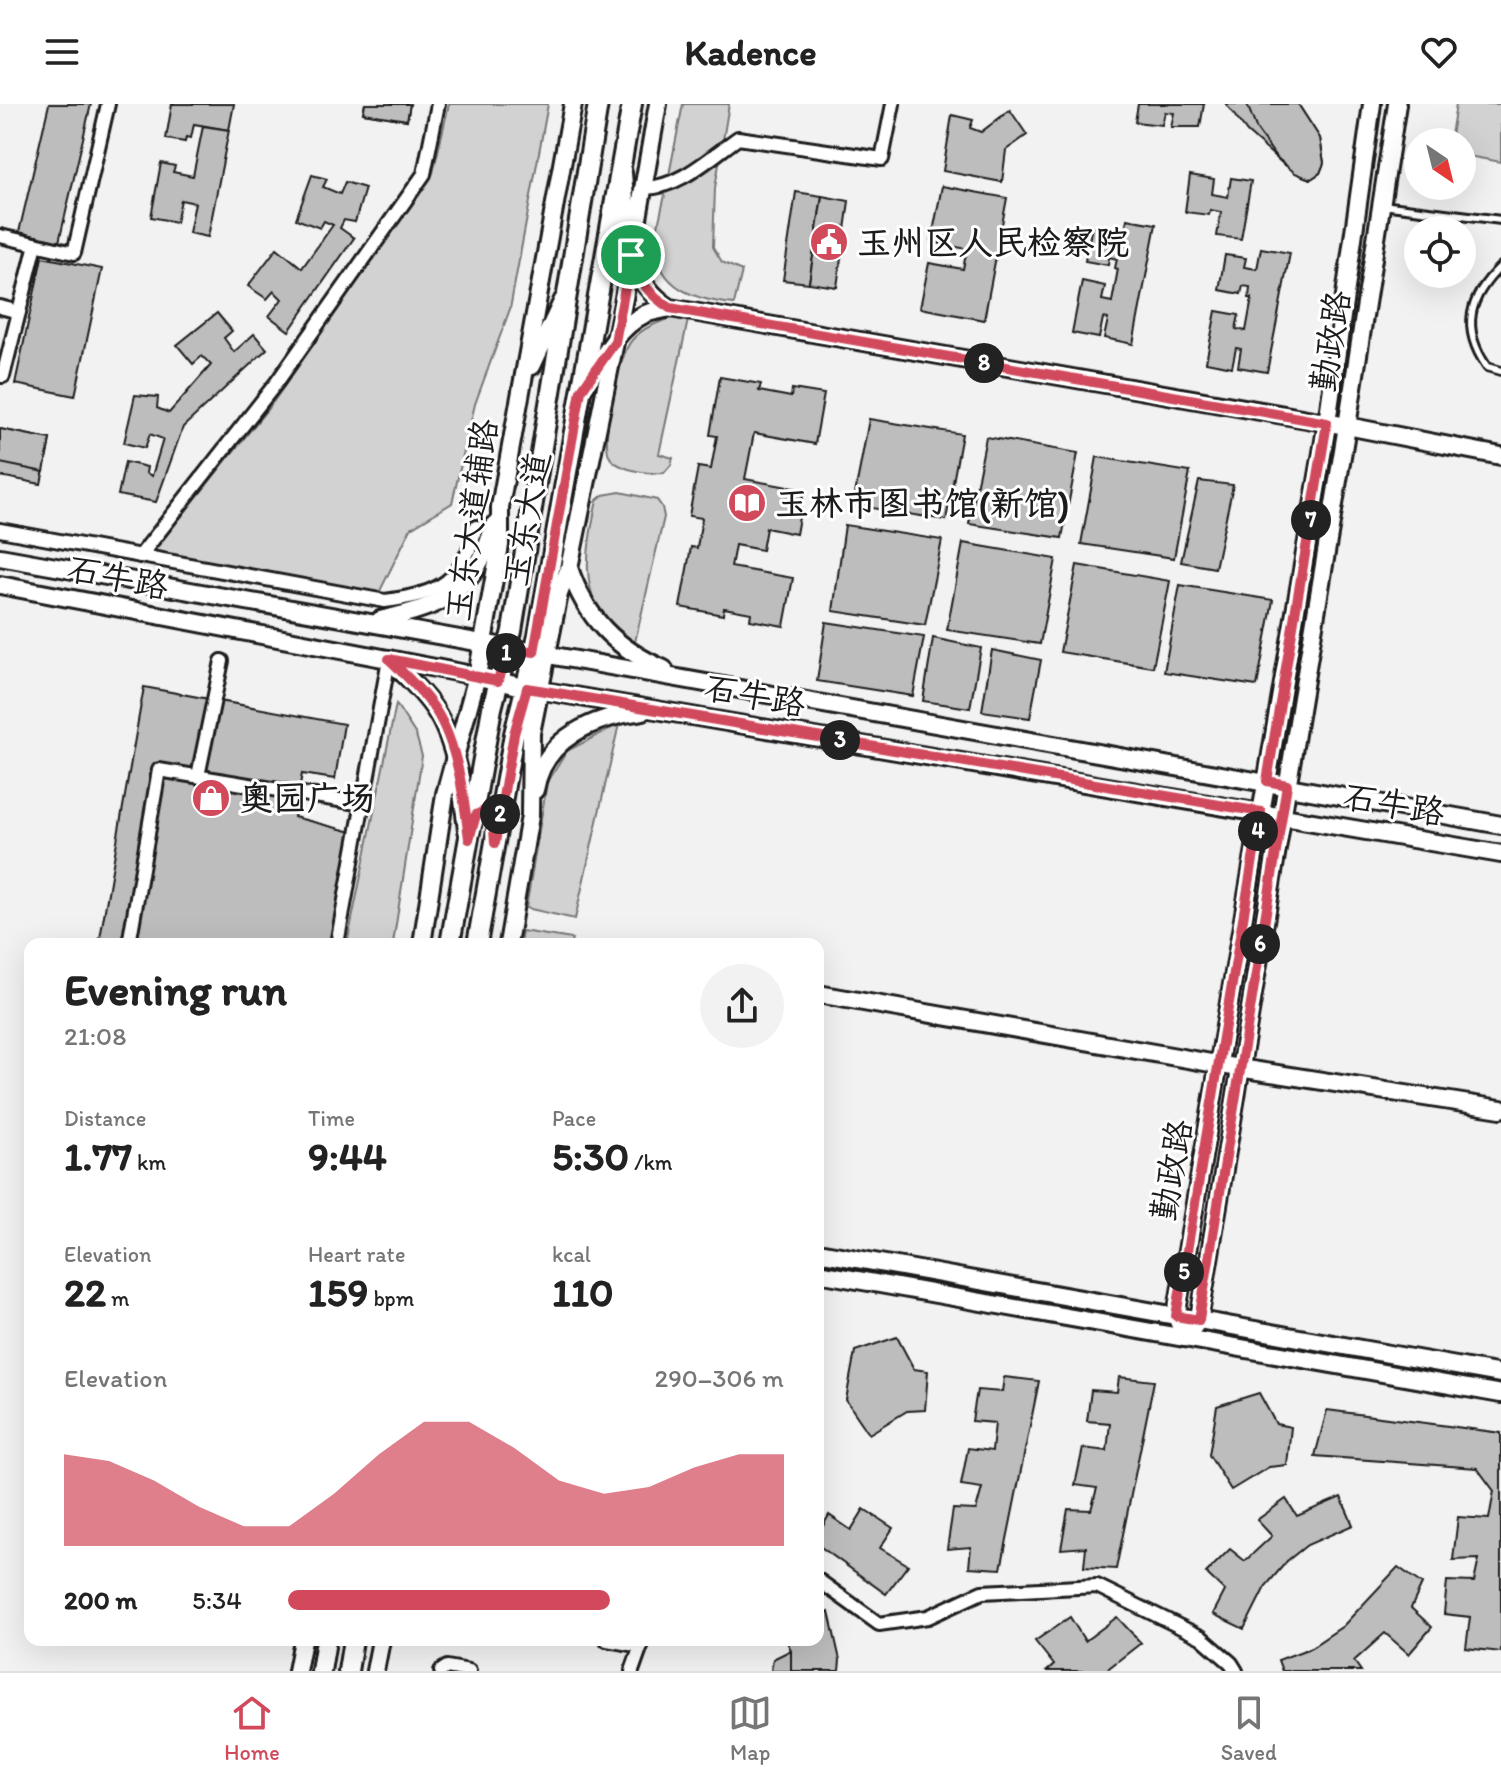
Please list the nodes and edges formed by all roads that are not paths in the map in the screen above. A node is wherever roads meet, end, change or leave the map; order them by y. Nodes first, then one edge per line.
1 (108, 104) edge
2 (438, 104) edge
3 (573, 104) edge
4 (598, 104) edge
5 (632, 104) edge
6 (658, 104) edge
7 (893, 104) edge
8 (1372, 104) edge
9 (1397, 104) edge
10 (649, 157) junction
11 (622, 162) junction
12 (643, 188) junction
13 (625, 197) junction
14 (1382, 205) junction
15 (1501, 220) edge
16 (611, 222) junction
17 (0, 236) edge
18 (36, 244) junction
19 (631, 255) junction
20 (1501, 266) edge
21 (568, 287) junction
22 (0, 307) edge
23 (670, 308) junction
24 (19, 312) junction
25 (615, 342) junction
26 (1501, 371) edge
27 (0, 376) edge
28 (581, 391) junction
29 (1327, 423) junction
30 (1347, 426) junction
31 (1501, 456) edge
32 (563, 497) junction
33 (500, 507) junction
34 (476, 527) dead end
35 (0, 530) edge
36 (140, 556) junction
37 (0, 557) edge
38 (569, 568) junction
39 (0, 585) edge
40 (370, 622) junction
41 (483, 642) junction
42 (507, 647) junction
43 (541, 653) junction
44 (389, 659) junction
45 (222, 661) dead end
46 (477, 676) junction
47 (687, 679) junction
48 (498, 681) junction
49 (533, 689) junction
50 (660, 709) junction
51 (454, 761) junction
52 (198, 776) junction
53 (1267, 781) junction
54 (1287, 785) junction
55 (363, 804) junction
56 (1261, 812) junction
57 (1282, 815) junction
58 (530, 816) junction
59 (1501, 825) edge
60 (469, 839) junction
61 (495, 843) junction
62 (1501, 854) edge
63 (130, 938) edge
64 (338, 938) edge
65 (423, 938) edge
66 (451, 938) edge
67 (478, 938) edge
68 (503, 938) edge
69 (509, 938) edge
70 (824, 995) edge
71 (1219, 1064) junction
72 (1239, 1068) junction
73 (1501, 1109) edge
74 (824, 1253) edge
75 (824, 1274) edge
76 (1176, 1316) junction
77 (1199, 1320) junction
78 (1185, 1338) junction
79 (1501, 1374) edge
80 (1501, 1394) edge
81 (824, 1584) edge
82 (302, 1646) edge
83 (325, 1646) edge
84 (352, 1646) edge
85 (380, 1646) edge
86 (641, 1646) edge
87 (297, 1671) edge
88 (321, 1671) edge
89 (348, 1671) edge
90 (375, 1671) edge
91 (441, 1671) edge
92 (469, 1671) edge
93 (632, 1671) edge
94 (1236, 1671) edge

1 - 18 street
2 - 36 street
3 - 33 street, 玉东大道辅路
4 - 21 main road, 玉东大道
5 - 11 main road, 玉东大道
6 - 10 street
7 - 12 street
8 - 29 street, 勤政路
9 - 14 street, 勤政路
10 - 12 street
10 - 13 street
11 - 13 street
11 - 16 main road, 玉东大道
12 - 19 street
13 - 16 street
13 - 19 street
14 - 15 lane
14 - 30 street, 勤政路
16 - 28 main road, 玉东大道
17 - 18 street
18 - 24 street
19 - 23 street
19 - 25 street
20 - 26 lane
21 - 33 street
21 - 42 main road, 玉东大道
22 - 24 street
23 - 25 street
23 - 29 street
24 - 27 street
25 - 28 street
25 - 38 street
28 - 32 main road, 玉东大道
29 - 30 street
29 - 53 street, 勤政路
30 - 31 street
30 - 54 street, 勤政路
32 - 38 street
32 - 43 main road, 玉东大道
33 - 40 street
33 - 41 street, 玉东大道辅路
34 - 36 street
35 - 36 street
37 - 40 street, 石牛路
38 - 43 street
38 - 47 street
39 - 44 street, 石牛路
40 - 41 street, 石牛路
41 - 42 street, 石牛路
41 - 46 street, 玉东大道辅路
42 - 43 street, 石牛路
42 - 48 main road, 玉东大道
43 - 47 street, 石牛路
43 - 49 main road, 玉东大道
44 - 46 street, 石牛路
44 - 51 street
44 - 55 street
45 - 52 street
46 - 48 street, 石牛路
46 - 51 street, 玉东大道辅路
47 - 53 street, 石牛路
48 - 49 street, 石牛路
48 - 60 main road, 玉东大道
49 - 50 street, 石牛路
49 - 58 street
49 - 61 main road, 玉东大道
50 - 56 street, 石牛路
50 - 58 street
51 - 60 street
51 - 65 street, 玉东大道辅路
52 - 55 street
52 - 63 street
53 - 54 street, 石牛路
53 - 56 street, 勤政路
54 - 57 street, 勤政路
54 - 59 street, 石牛路
55 - 64 street
56 - 57 street, 石牛路
56 - 71 street, 勤政路
57 - 62 street, 石牛路
57 - 72 street, 勤政路
58 - 68 street
58 - 69 street
60 - 61 main road
60 - 66 main road, 玉东大道
61 - 67 main road, 玉东大道
70 - 71 street
71 - 72 street
71 - 76 street, 勤政路
72 - 73 street
72 - 77 street, 勤政路
74 - 76 street
75 - 78 street
76 - 77 street
76 - 78 street
77 - 78 street, 勤政路
77 - 79 street
78 - 80 street
81 - 94 street
82 - 87 street
83 - 88 main road
84 - 89 main road
85 - 90 street
86 - 93 street
91 - 92 street

